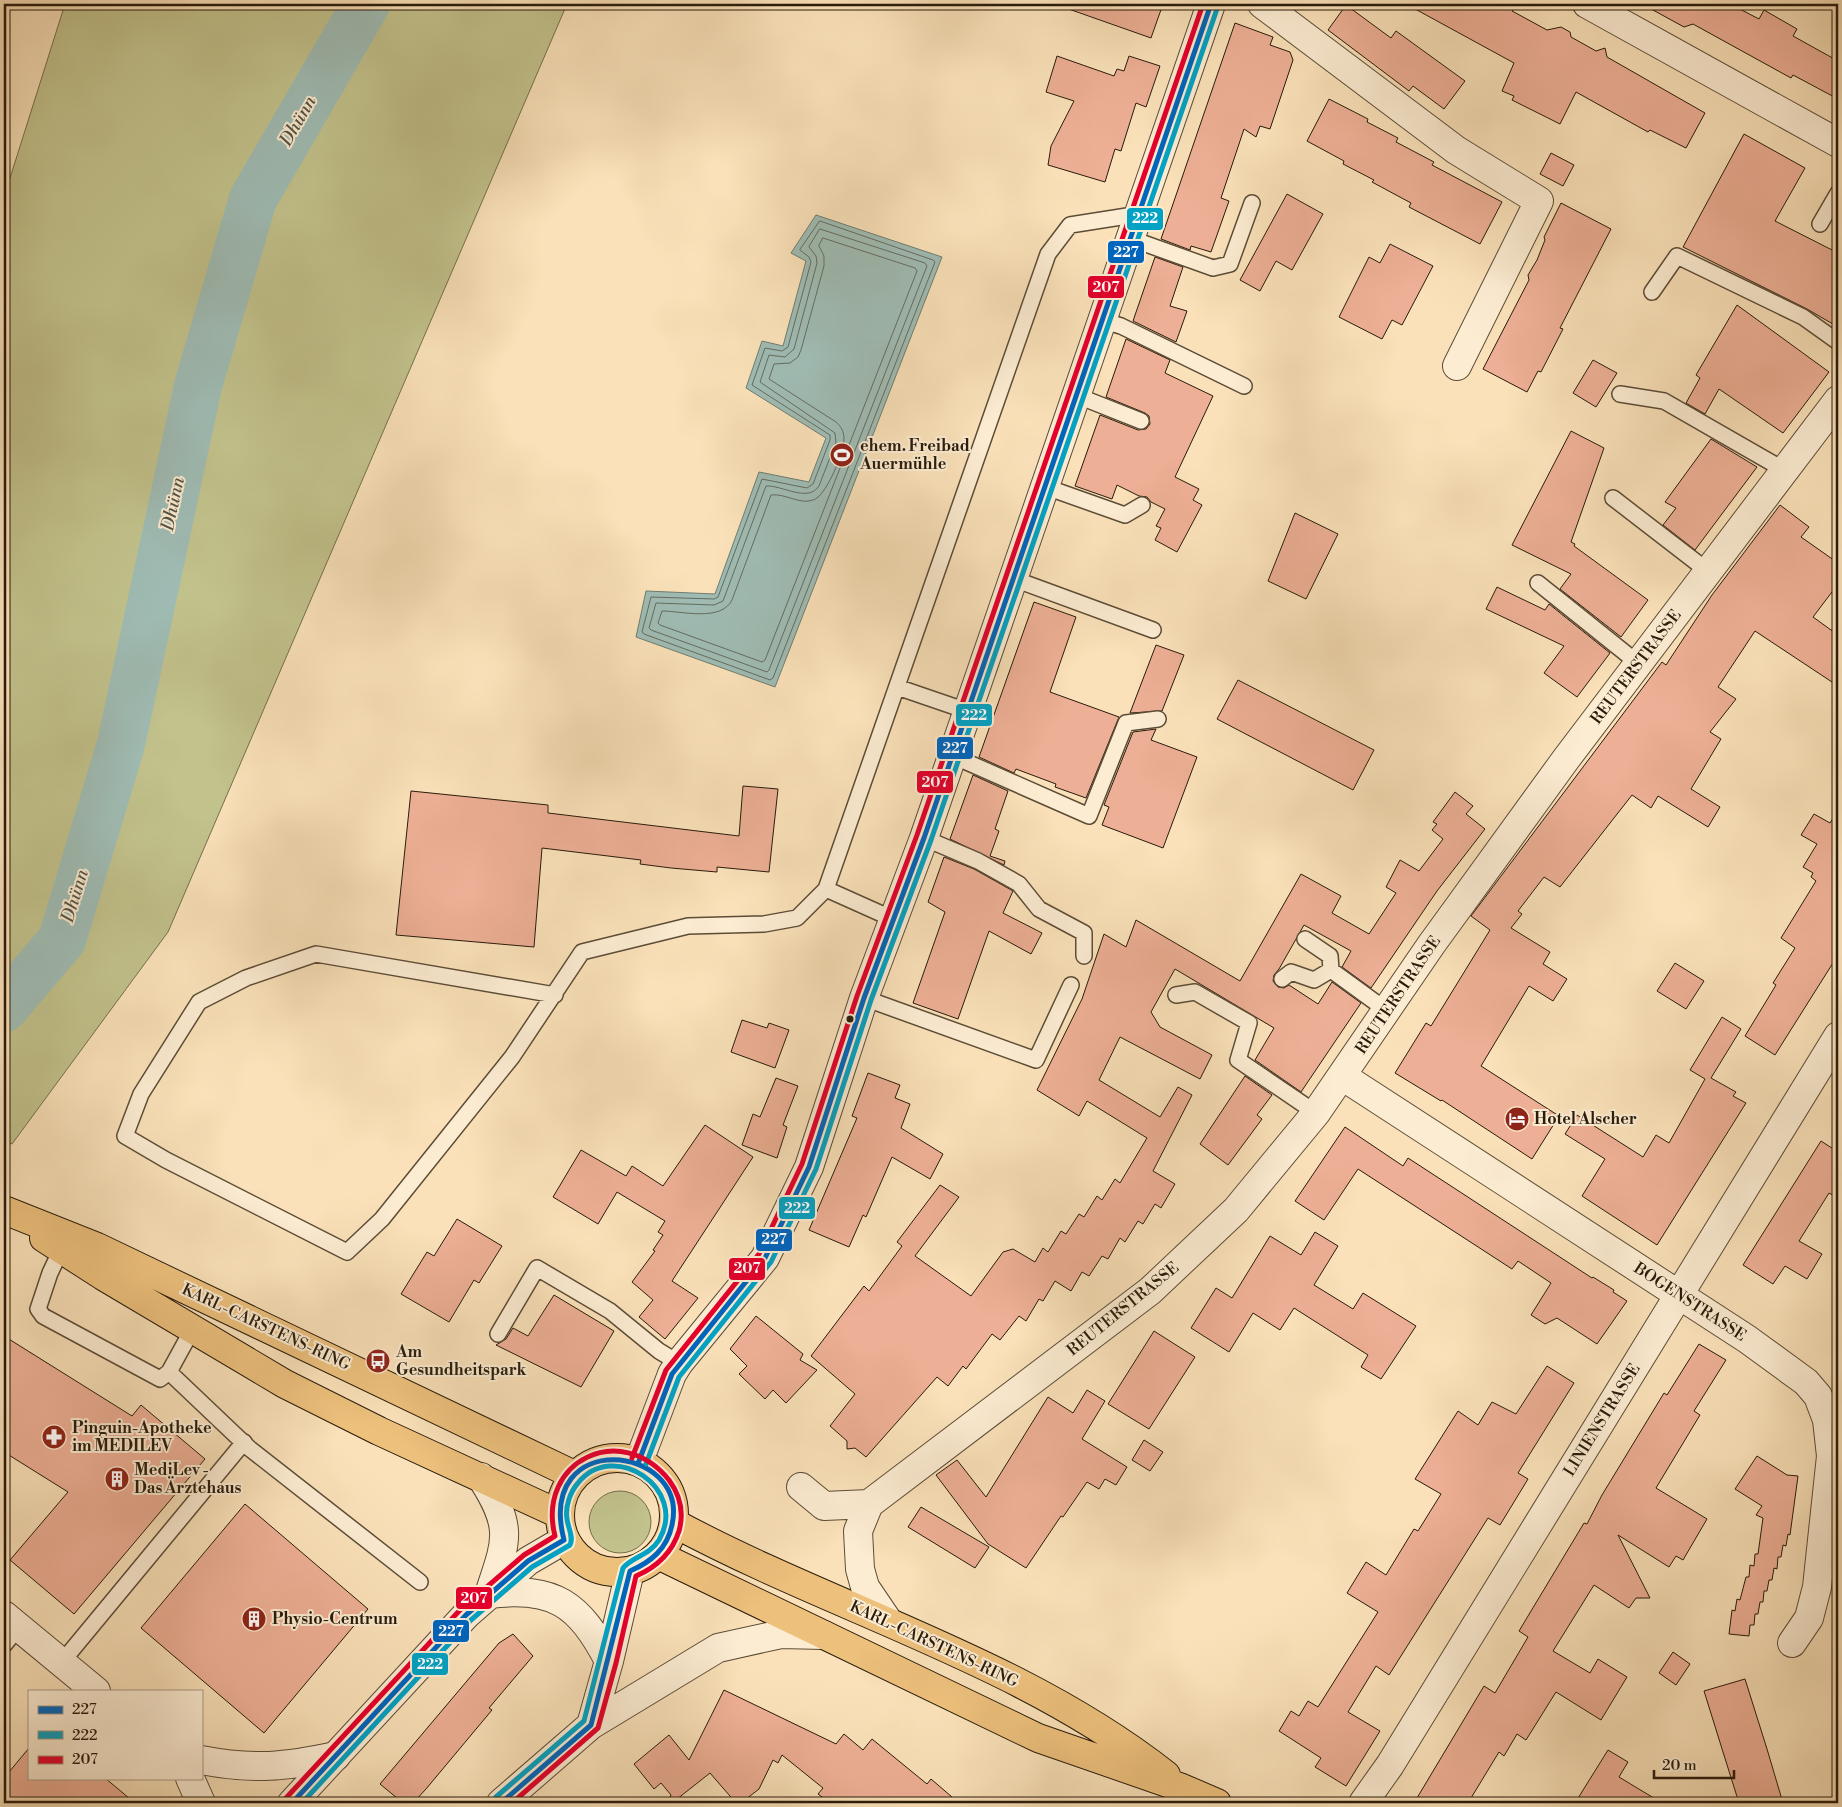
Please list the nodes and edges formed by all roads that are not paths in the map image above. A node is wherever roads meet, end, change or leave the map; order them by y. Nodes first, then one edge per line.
1 (1211, 4) edge
2 (1262, 4) edge
3 (1587, 4) edge
4 (1838, 144) edge
5 (1838, 193) edge
6 (1252, 203) dead end
7 (1140, 214) junction
8 (1820, 224) dead end
9 (1132, 239) junction
10 (1652, 292) dead end
11 (1104, 321) junction
12 (1838, 342) edge
13 (1457, 366) dead end
14 (1244, 386) dead end
15 (1620, 394) dead end
16 (1078, 396) junction
17 (1838, 400) edge
18 (1141, 421) dead end
19 (1786, 471) junction
20 (1046, 487) junction
21 (1613, 498) dead end
22 (1142, 505) dead end
23 (1709, 572) junction
24 (1014, 579) junction
25 (1538, 583) dead end
26 (1153, 630) dead end
27 (1639, 664) junction
28 (897, 687) junction
29 (967, 711) junction
30 (1158, 719) dead end
31 (952, 756) junction
32 (924, 838) junction
33 (826, 889) junction
34 (893, 919) junction
35 (1305, 939) dead end
36 (1084, 956) dead end
37 (1331, 970) junction
38 (1282, 979) dead end
39 (1071, 985) dead end
40 (555, 995) junction
41 (1176, 996) dead end
42 (864, 998) junction
43 (1386, 1010) junction
44 (1838, 1036) edge
45 (1342, 1076) junction
46 (1316, 1113) junction
47 (6, 1211) edge
48 (61, 1250) junction
49 (1679, 1295) junction
50 (192, 1330) junction
51 (498, 1334) dead end
52 (679, 1363) junction
53 (169, 1372) junction
54 (1833, 1420) edge
55 (244, 1442) junction
56 (639, 1461) junction
57 (574, 1475) junction
58 (481, 1477) junction
59 (801, 1487) dead end
60 (869, 1504) junction
61 (674, 1523) junction
62 (561, 1527) junction
63 (658, 1555) junction
64 (630, 1571) junction
65 (420, 1582) dead end
66 (489, 1594) junction
67 (888, 1621) junction
68 (9, 1629) edge
69 (824, 1636) junction
70 (1792, 1642) dead end
71 (609, 1661) junction
72 (62, 1662) junction
73 (95, 1690) edge
74 (591, 1725) junction
75 (336, 1756) junction
76 (202, 1760) edge
77 (191, 1780) edge
78 (1182, 1788) junction
79 (513, 1800) edge
80 (200, 1803) edge
81 (292, 1803) edge
82 (1217, 1803) edge
83 (1363, 1803) edge

1 - 7 street
2 - 13 street
3 - 4 street
5 - 8 lane
6 - 9 lane
7 - 9 street
7 - 28 lane
9 - 11 street
10 - 12 lane
11 - 14 lane
11 - 16 street
15 - 19 lane
16 - 18 lane
16 - 20 street
17 - 19 street, REUTERSTRASSE
19 - 23 street, REUTERSTRASSE
20 - 22 lane
20 - 24 street
21 - 23 lane
23 - 27 street, REUTERSTRASSE
24 - 26 lane
24 - 29 street
25 - 27 lane
27 - 43 street, REUTERSTRASSE
28 - 29 lane
28 - 33 lane
29 - 31 street
30 - 31 lane
31 - 32 street
32 - 34 street
32 - 36 lane
33 - 34 lane
33 - 40 lane
34 - 42 street
35 - 37 lane
37 - 38 lane
37 - 43 lane
39 - 42 lane
40 - 40 lane
41 - 46 lane
42 - 52 street
43 - 45 street, REUTERSTRASSE
44 - 49 street, LINIENSTRASSE
45 - 46 street, REUTERSTRASSE
45 - 49 street, BOGENSTRASSE
46 - 60 street, REUTERSTRASSE
47 - 48 main road, KARL-CARSTENS-RING
47 - 57 main road, KARL-CARSTENS-RING
48 - 50 main road, KARL-CARSTENS-RING
48 - 53 lane
49 - 54 street, BOGENSTRASSE
49 - 83 street, LINIENSTRASSE
50 - 53 lane
50 - 58 main road, KARL-CARSTENS-RING
51 - 52 lane
52 - 56 street
53 - 55 lane
54 - 70 street, BOGENSTRASSE
55 - 65 lane
55 - 72 lane
56 - 57 main road
56 - 61 main road
57 - 62 main road
58 - 62 main road, KARL-CARSTENS-RING
58 - 66 street
59 - 60 street
60 - 67 street
61 - 63 main road
61 - 67 main road, KARL-CARSTENS-RING
62 - 64 main road
62 - 66 street
63 - 64 main road
63 - 69 main road, KARL-CARSTENS-RING
64 - 71 street
66 - 71 street
66 - 75 street
67 - 78 main road, KARL-CARSTENS-RING
68 - 72 street
69 - 74 street
69 - 78 main road, KARL-CARSTENS-RING
71 - 74 street
72 - 73 street
74 - 79 street
75 - 76 street
75 - 81 street
77 - 80 street
78 - 82 main road, KARL-CARSTENS-RING

